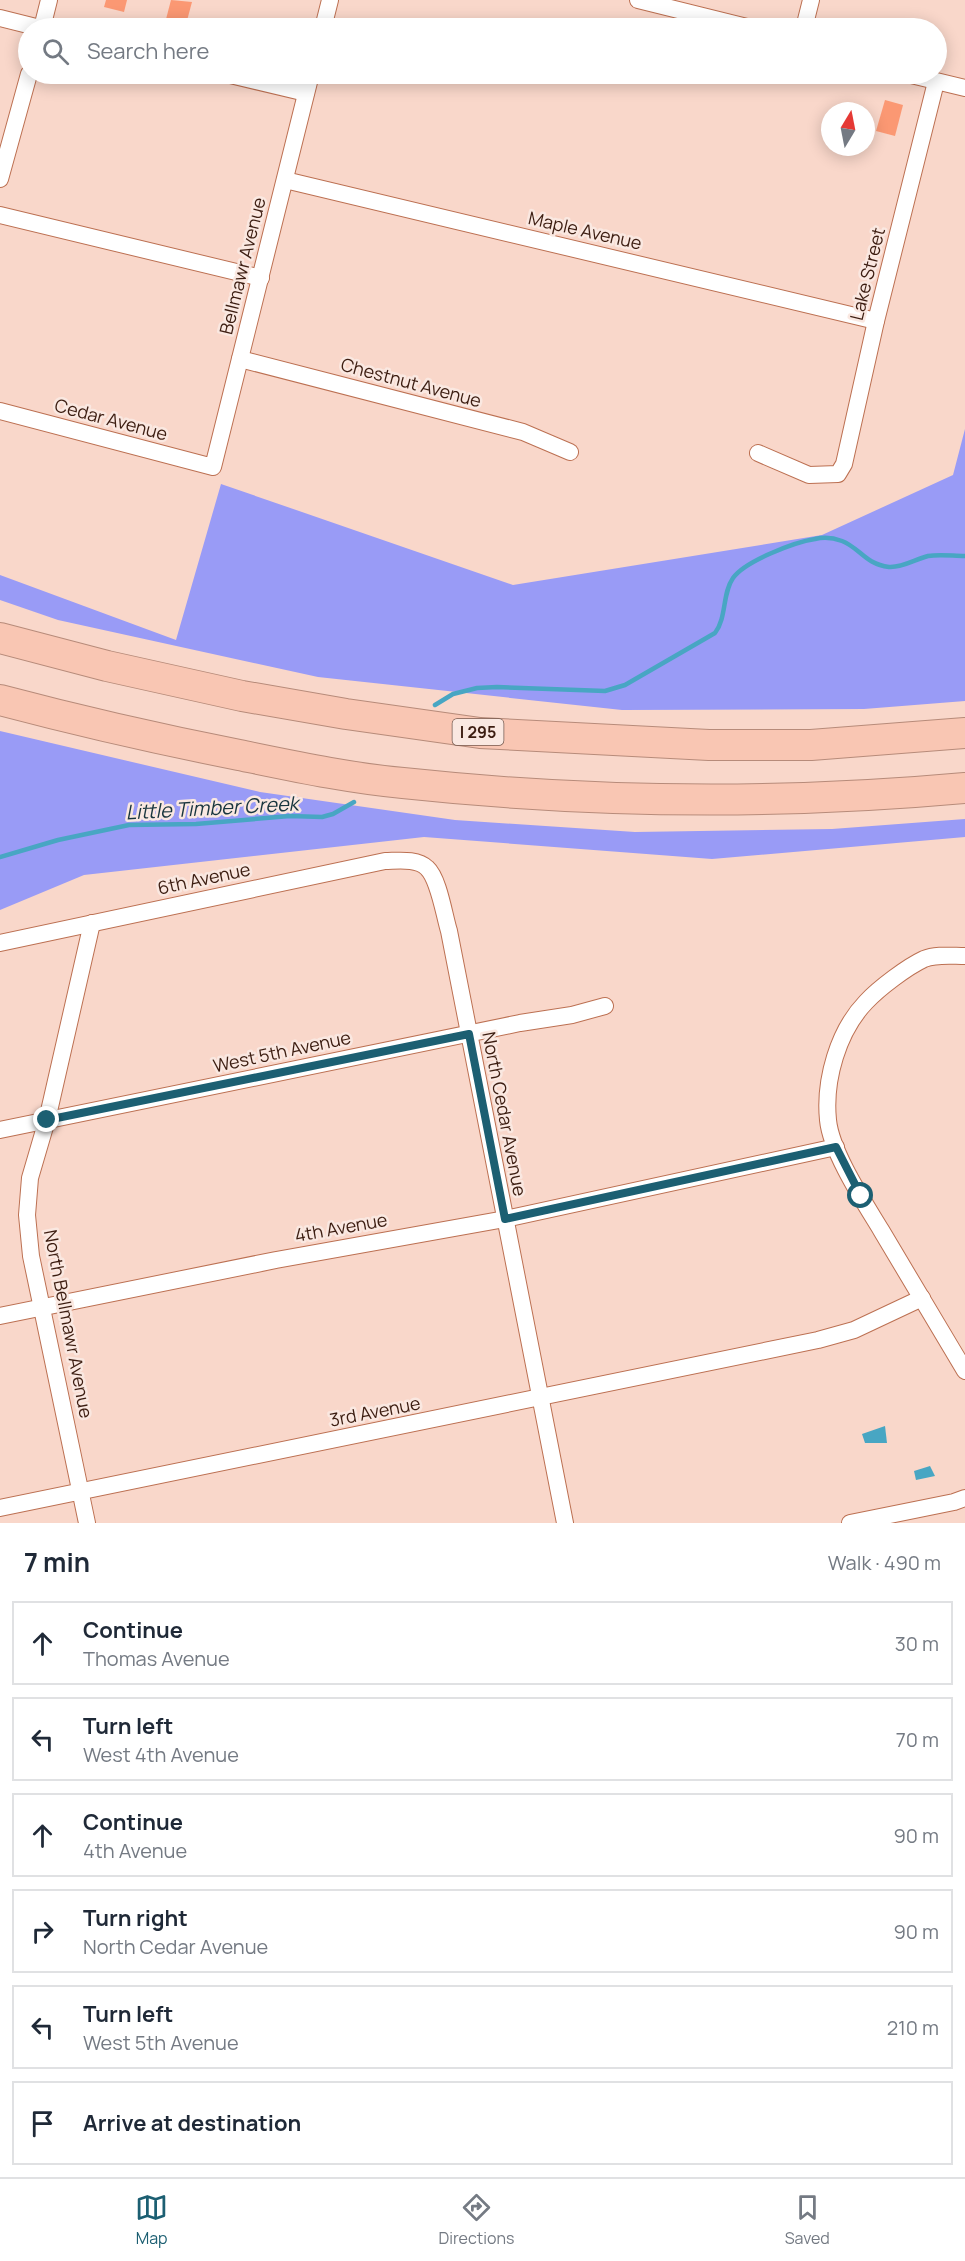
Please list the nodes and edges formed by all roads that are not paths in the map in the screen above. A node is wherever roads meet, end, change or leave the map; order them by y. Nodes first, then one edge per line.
1 (49, 0) edge
2 (330, 0) edge
3 (638, 0) edge
4 (812, 0) edge
5 (0, 18) edge
6 (44, 18) edge
7 (326, 18) edge
8 (711, 18) edge
9 (807, 18) edge
10 (18, 22) edge
11 (26, 84) edge
12 (268, 84) edge
13 (308, 84) edge
14 (935, 84) edge
15 (946, 84) edge
16 (965, 88) edge
17 (306, 93) junction
18 (0, 179) edge
19 (285, 180) junction
20 (0, 215) edge
21 (261, 278) junction
22 (876, 321) junction
23 (240, 359) junction
24 (0, 411) edge
25 (570, 452) dead end
26 (758, 453) dead end
27 (213, 467) joint
28 (0, 638) edge
29 (0, 700) edge
30 (965, 734) edge
31 (965, 788) edge
32 (416, 863) joint
33 (92, 923) junction
34 (0, 943) edge
35 (965, 956) edge
36 (605, 1006) dead end
37 (469, 1034) junction
38 (47, 1120) junction
39 (0, 1130) edge
40 (836, 1147) junction
41 (505, 1219) junction
42 (922, 1298) junction
43 (42, 1307) junction
44 (0, 1316) edge
45 (965, 1371) edge
46 (540, 1398) junction
47 (81, 1491) junction
48 (965, 1498) edge
49 (0, 1508) edge
50 (87, 1523) edge
51 (565, 1523) edge
52 (850, 1523) edge

1 - 6 street
2 - 7 street
3 - 8 street
4 - 9 street
5 - 10 street
11 - 18 street
12 - 17 street
13 - 17 street, Bellmawr Avenue
14 - 22 street, Lake Street
15 - 16 street
17 - 19 street, Bellmawr Avenue
19 - 21 street, Bellmawr Avenue
19 - 22 street, Maple Avenue
20 - 21 street
21 - 23 street, Bellmawr Avenue
22 - 26 street, Lake Street
23 - 25 street, Chestnut Avenue
23 - 27 street, Bellmawr Avenue
24 - 27 street, Cedar Avenue
28 - 30 highway, I 295
29 - 31 highway
32 - 33 street, 6th Avenue
32 - 37 street, North Cedar Avenue
33 - 34 street, 6th Avenue
33 - 38 street, North Bellmawr Avenue
35 - 40 street
36 - 37 street, West 5th Avenue
37 - 38 street, West 5th Avenue
37 - 41 street, North Cedar Avenue
38 - 39 street, West 5th Avenue
38 - 43 street, North Bellmawr Avenue
40 - 41 street, 4th Avenue
40 - 42 street
41 - 43 street, 4th Avenue
41 - 46 street, North Cedar Avenue
42 - 45 street
42 - 46 street, 3rd Avenue
43 - 44 street, 4th Avenue
43 - 47 street, North Bellmawr Avenue
46 - 47 street, 3rd Avenue
46 - 51 street, North Cedar Avenue
47 - 49 street, 3rd Avenue
47 - 50 street, North Bellmawr Avenue
48 - 52 street

